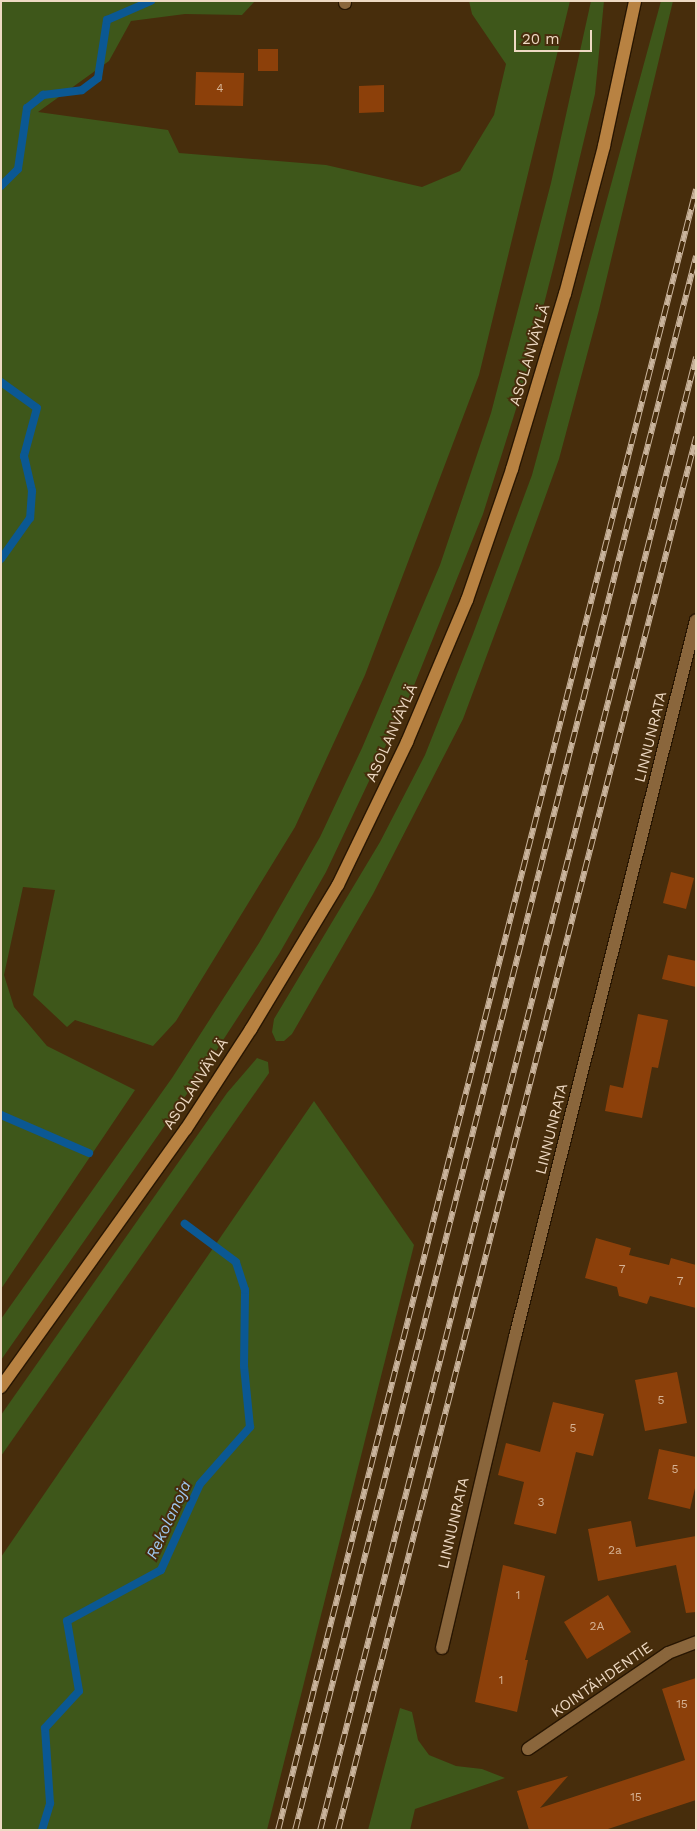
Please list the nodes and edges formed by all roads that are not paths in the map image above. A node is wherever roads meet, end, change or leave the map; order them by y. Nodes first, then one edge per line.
1 (635, 4) edge
2 (696, 620) edge
3 (1, 1387) edge
4 (696, 1642) edge
5 (442, 1648) dead end
6 (528, 1749) dead end

1 - 3 main road, ASOLANVÄYLÄ
2 - 5 street, LINNUNRATA
4 - 6 street, KOINTÄHDENTIE

